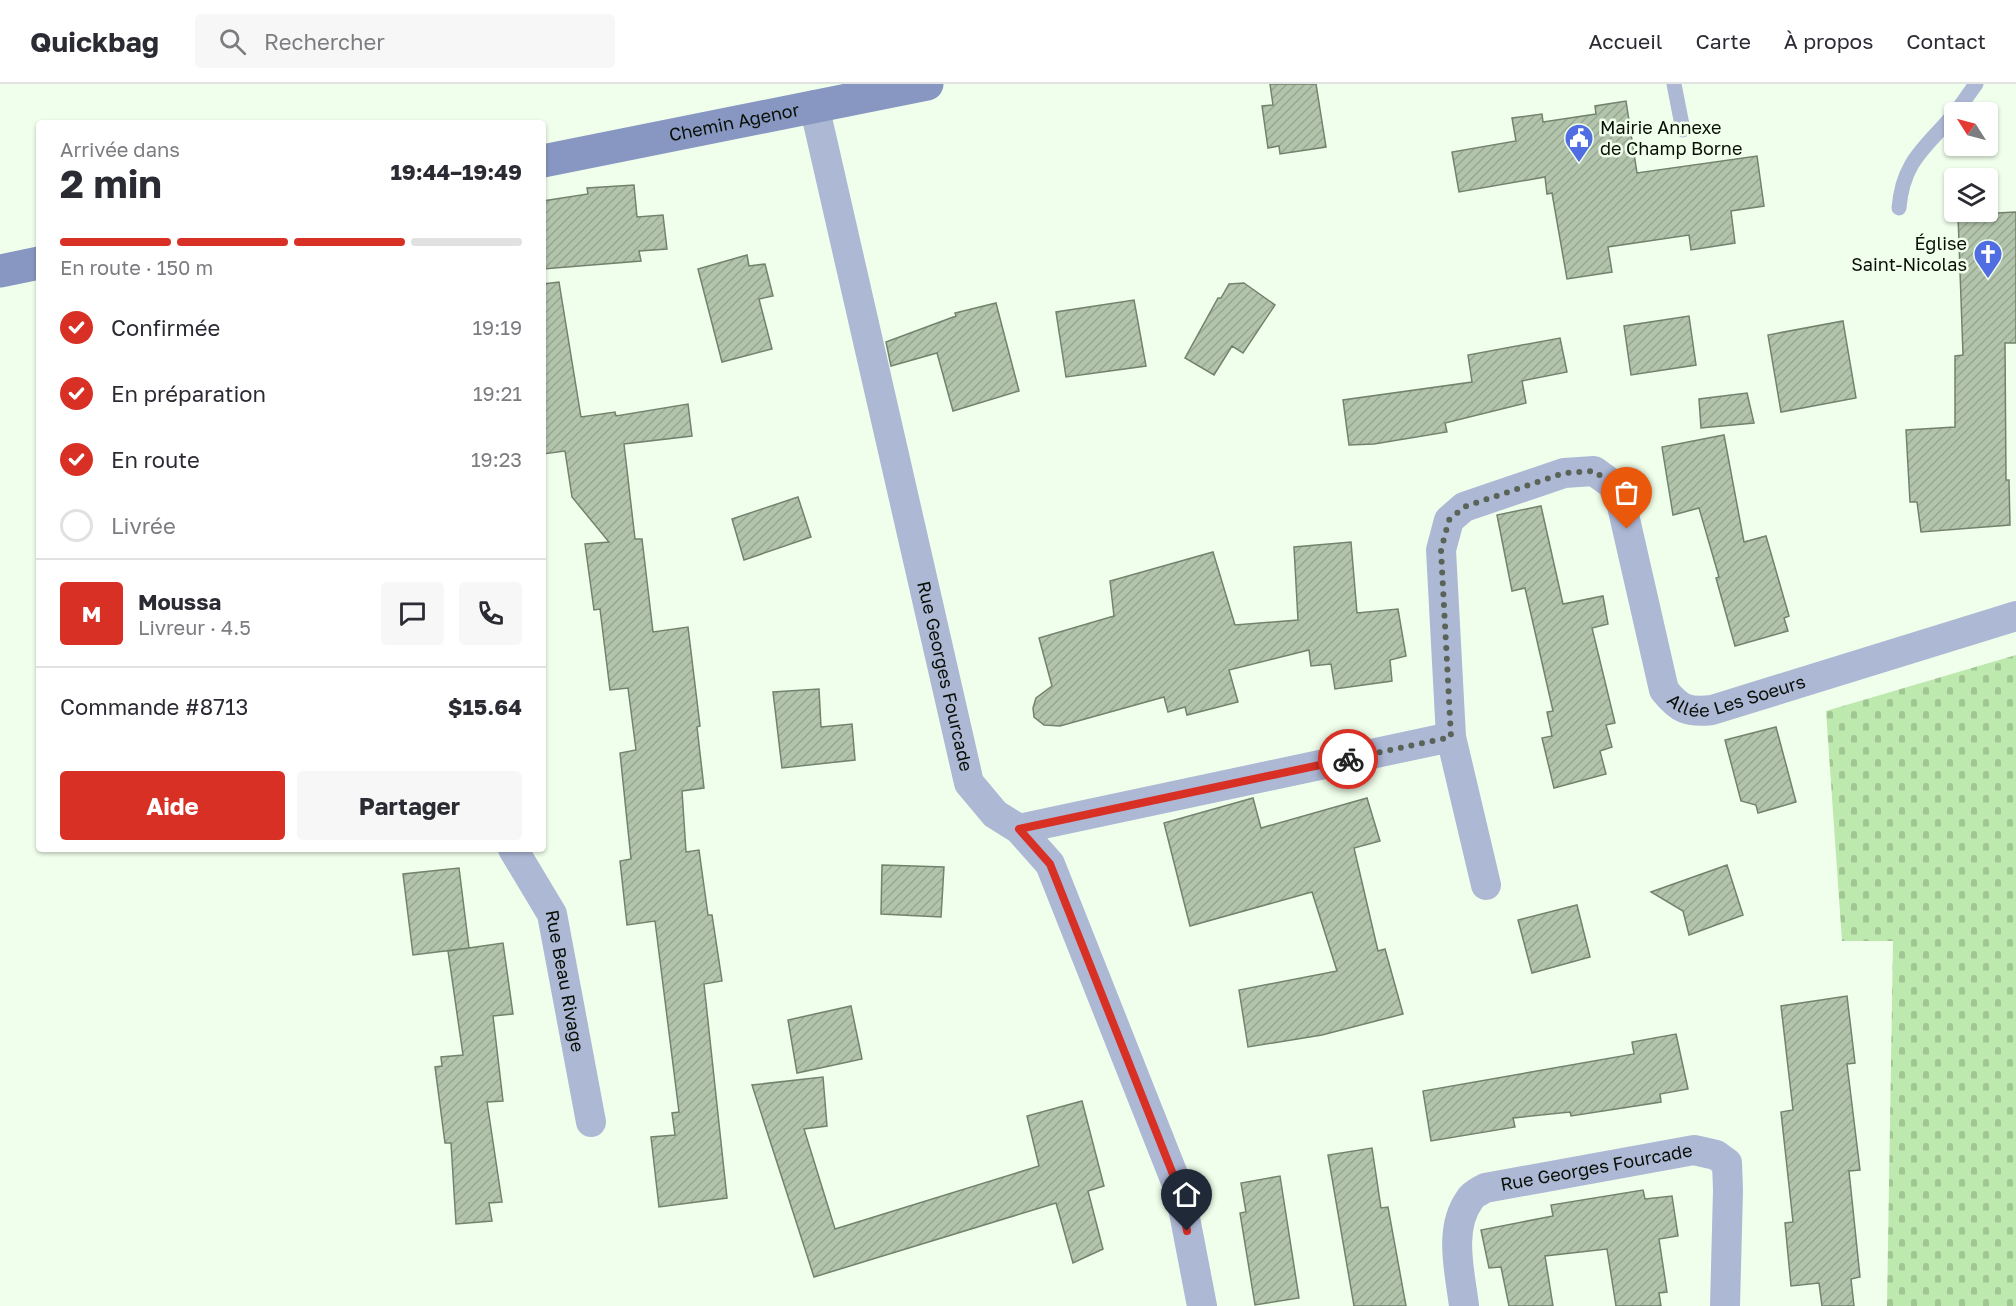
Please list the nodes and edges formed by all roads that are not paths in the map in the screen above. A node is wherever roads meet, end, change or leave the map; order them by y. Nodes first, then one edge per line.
1 (927, 84) edge
2 (1674, 84) edge
3 (1976, 84) edge
4 (1963, 102) edge
5 (814, 105) junction
6 (1944, 125) edge
7 (1683, 130) dead end
8 (546, 160) edge
9 (1899, 208) dead end
10 (36, 264) edge
11 (0, 271) edge
12 (2016, 616) edge
13 (1451, 737) junction
14 (1019, 829) junction
15 (515, 852) edge
16 (1486, 885) dead end
17 (591, 1122) dead end
18 (1199, 1300) edge
19 (1464, 1306) edge
20 (1725, 1306) edge

1 - 5 main road, Chemin Agenor
2 - 7 lane
3 - 4 lane
5 - 8 main road, Chemin Agenor
5 - 14 street, Rue Georges Fourcade
6 - 9 lane
10 - 11 main road
12 - 13 street, Allée Les Soeurs
13 - 14 street
13 - 16 street, Allée Les Soeurs
14 - 18 street, Rue Georges Fourcade
15 - 17 street, Rue Beau Rivage
19 - 20 street, Rue Georges Fourcade

